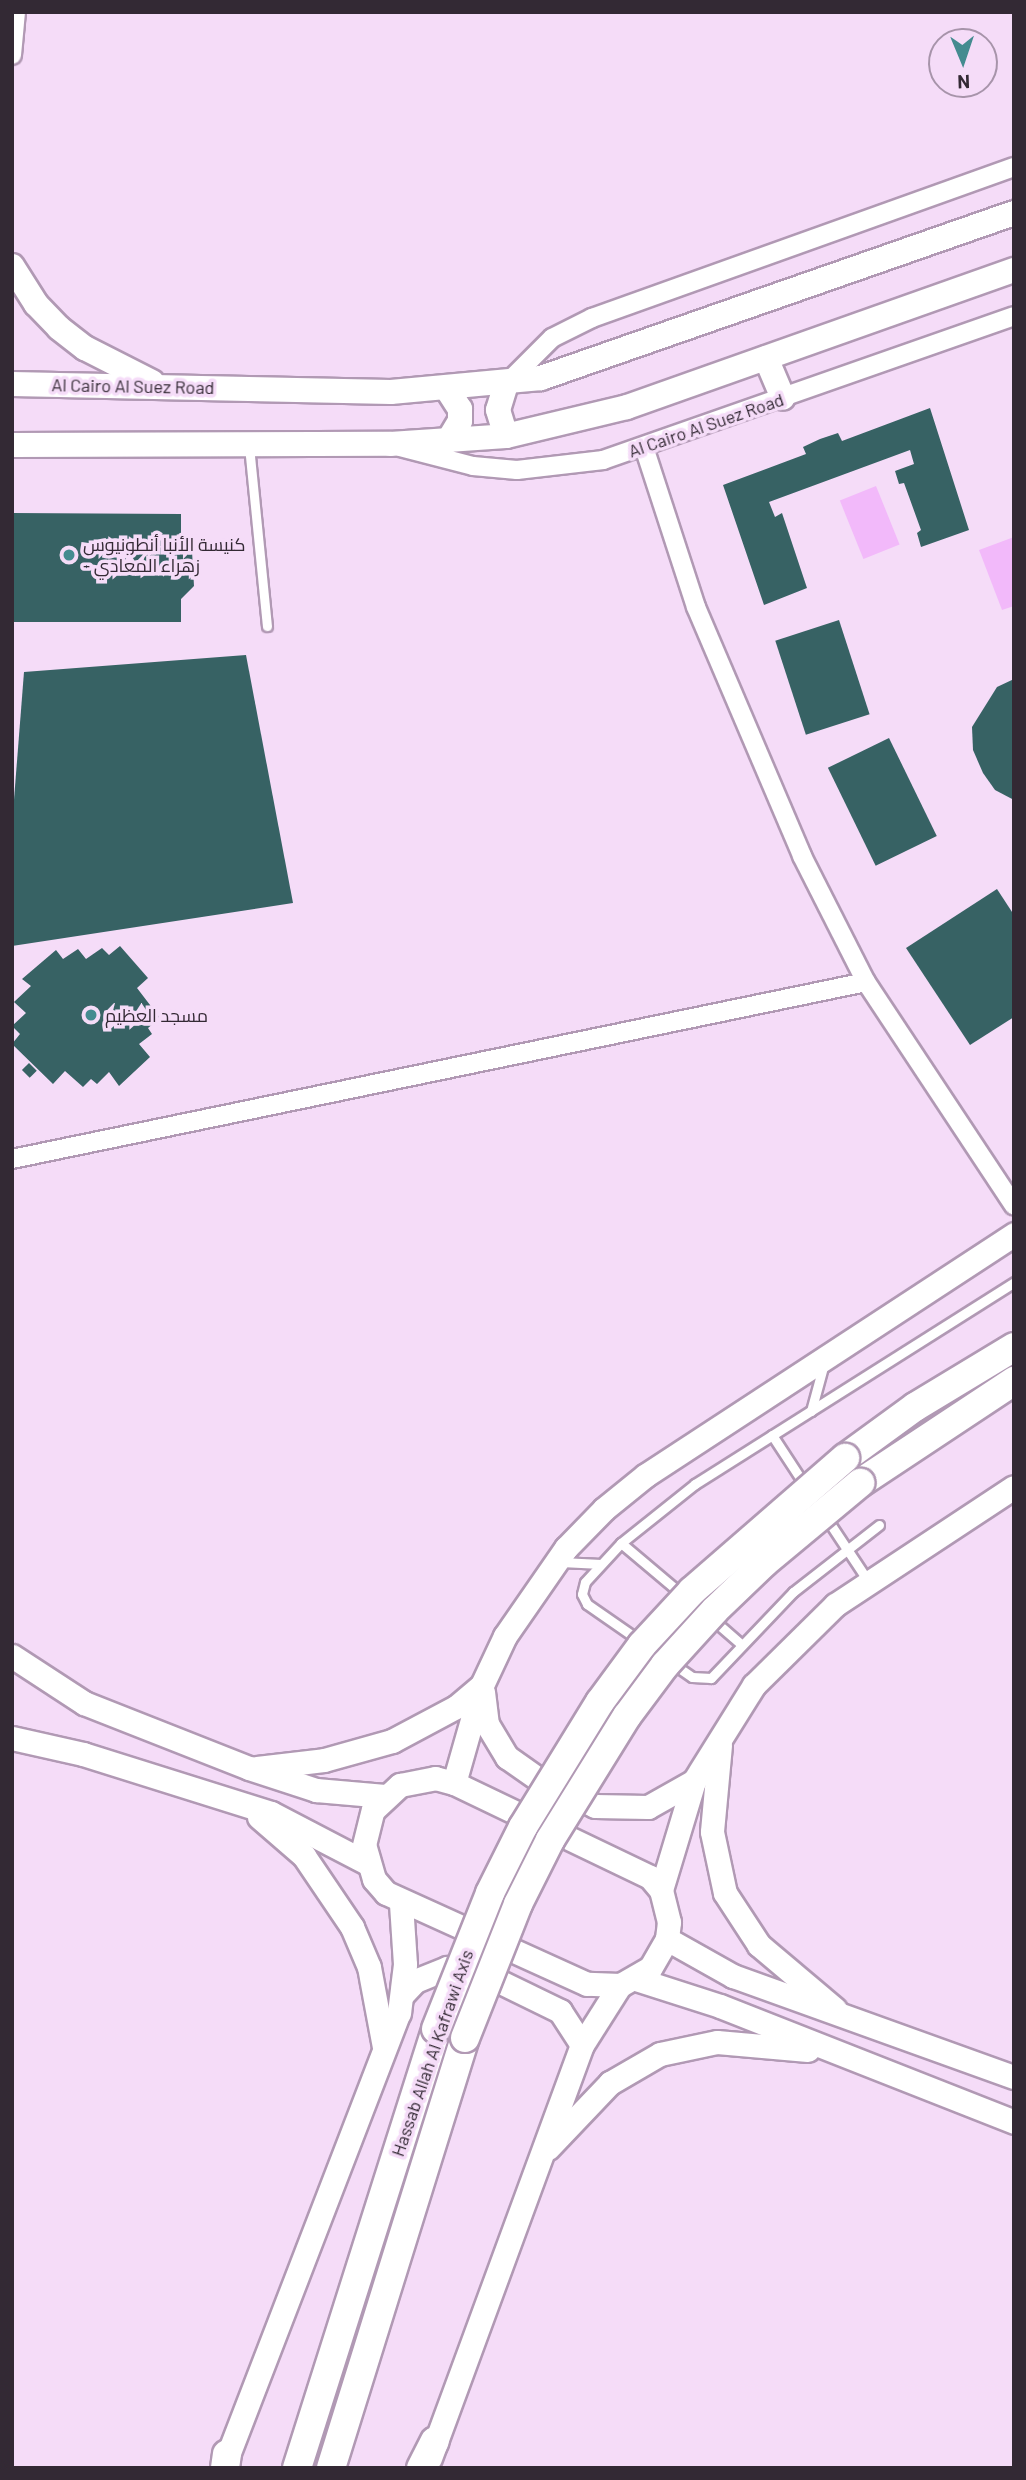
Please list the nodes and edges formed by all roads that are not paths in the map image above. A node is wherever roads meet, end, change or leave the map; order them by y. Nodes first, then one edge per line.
1 (16, 12) edge
2 (12, 55) edge
3 (1014, 167) edge
4 (1014, 213) edge
5 (12, 266) edge
6 (1014, 270) edge
7 (1014, 316) edge
8 (766, 358) junction
9 (12, 384) edge
10 (506, 384) junction
11 (162, 387) junction
12 (447, 389) junction
13 (783, 398) junction
14 (506, 436) junction
15 (447, 441) junction
16 (249, 444) junction
17 (390, 444) junction
18 (12, 445) edge
19 (644, 447) junction
20 (267, 626) dead end
21 (866, 982) junction
22 (12, 1159) edge
23 (1014, 1206) edge
24 (1014, 1234) edge
25 (1014, 1282) edge
26 (1014, 1346) edge
27 (825, 1358) junction
28 (1014, 1381) edge
29 (811, 1411) junction
30 (772, 1435) junction
31 (1014, 1487) edge
32 (879, 1525) dead end
33 (621, 1544) junction
34 (847, 1549) junction
35 (556, 1562) junction
36 (601, 1564) junction
37 (868, 1581) junction
38 (692, 1602) dead end
39 (702, 1611) dead end
40 (742, 1645) junction
41 (12, 1656) edge
42 (482, 1685) junction
43 (722, 1732) junction
44 (12, 1738) edge
45 (250, 1768) junction
46 (694, 1782) junction
47 (454, 1783) junction
48 (385, 1796) junction
49 (236, 1801) junction
50 (367, 1863) junction
51 (661, 1890) junction
52 (401, 1903) junction
53 (667, 1939) junction
54 (628, 1982) junction
55 (403, 1994) junction
56 (851, 2022) junction
57 (582, 2045) junction
58 (384, 2051) junction
59 (839, 2054) junction
60 (1014, 2077) edge
61 (1014, 2122) edge
62 (539, 2159) junction
63 (435, 2441) junction
64 (225, 2463) edge
65 (297, 2468) edge
66 (331, 2468) edge
67 (421, 2468) edge
68 (427, 2468) edge

1 - 2 street
3 - 10 street
4 - 10 main road, Al Cairo Al Suez Road
5 - 11 main road
6 - 8 main road, Al Cairo Al Suez Road
7 - 13 street, Al Cairo Al Suez Road
8 - 13 main road
8 - 14 main road, Al Cairo Al Suez Road
9 - 11 main road, Al Cairo Al Suez Road
10 - 12 main road, Al Cairo Al Suez Road
10 - 14 main road
11 - 12 main road, Al Cairo Al Suez Road
12 - 15 main road
13 - 19 street, Al Cairo Al Suez Road
14 - 15 main road, Al Cairo Al Suez Road
15 - 17 main road, Al Cairo Al Suez Road
16 - 17 main road, Al Cairo Al Suez Road
16 - 18 main road, Al Cairo Al Suez Road
16 - 20 lane
17 - 19 street, Al Cairo Al Suez Road
19 - 21 street
21 - 22 street
21 - 23 street
24 - 27 street
25 - 29 lane
26 - 65 main road, Hassab Allah Al Kafrawi Axis, bridge
27 - 29 lane
27 - 35 street
28 - 66 main road, Hassab Allah Al Kafrawi Axis, bridge
29 - 30 lane
30 - 33 lane
30 - 34 lane
31 - 37 street
32 - 34 lane
33 - 36 lane
33 - 38 lane
34 - 37 lane
34 - 40 lane
35 - 36 lane
35 - 42 street
36 - 40 lane
37 - 43 street
39 - 40 lane
41 - 45 street
42 - 45 street
42 - 46 street
42 - 47 street
43 - 46 street
43 - 56 street
44 - 49 street
45 - 48 street
46 - 51 street
47 - 48 street
47 - 51 street
48 - 50 street
49 - 50 street
49 - 58 street
50 - 52 street
51 - 53 street
52 - 54 street
52 - 55 street
53 - 54 street
53 - 56 street
54 - 57 street
54 - 59 street
55 - 57 street
55 - 58 street
56 - 60 street
57 - 62 street
58 - 64 street
59 - 61 street
59 - 62 street
62 - 63 street
63 - 67 main road
63 - 68 street

